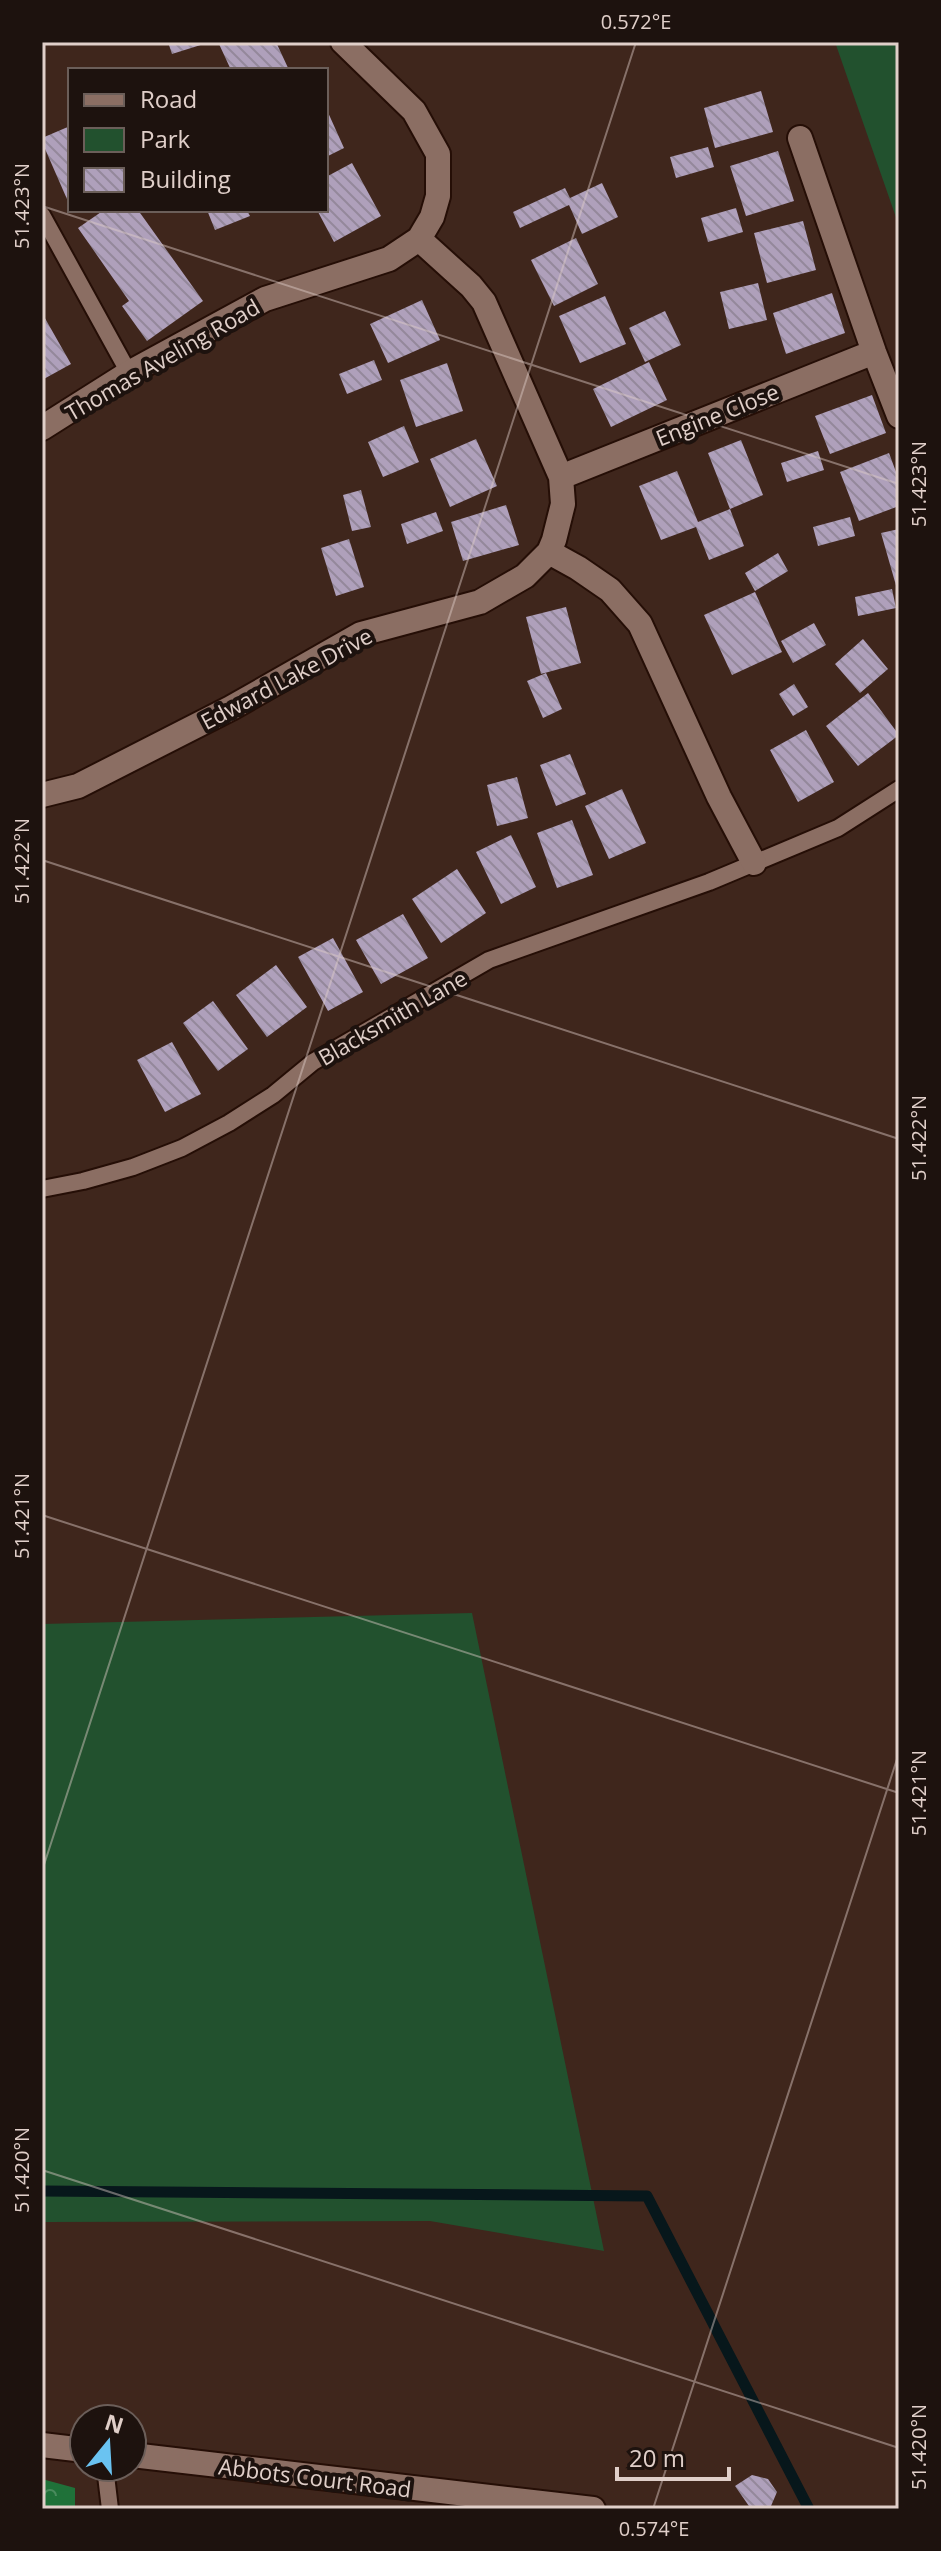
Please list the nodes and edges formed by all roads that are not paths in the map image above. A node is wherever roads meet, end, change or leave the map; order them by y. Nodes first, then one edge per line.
1 (343, 42) edge
2 (800, 138) dead end
3 (42, 215) edge
4 (419, 239) junction
5 (874, 352) junction
6 (129, 373) junction
7 (899, 416) edge
8 (42, 428) edge
9 (561, 477) junction
10 (549, 552) junction
11 (899, 789) edge
12 (42, 795) edge
13 (754, 863) junction
14 (42, 1189) edge
15 (42, 2445) edge
16 (68, 2448) edge
17 (148, 2457) edge
18 (107, 2483) edge
19 (110, 2509) edge
20 (593, 2509) edge

1 - 4 street
2 - 5 street
3 - 6 lane
4 - 6 street, Thomas Aveling Road
4 - 9 street, Edward Lake Drive
5 - 7 street
5 - 9 street, Engine Close
6 - 8 street, Thomas Aveling Road
9 - 10 street, Edward Lake Drive
10 - 12 street, Edward Lake Drive
10 - 13 street
11 - 13 lane, Blacksmith Lane
13 - 14 lane, Blacksmith Lane
15 - 16 street
17 - 20 street, Abbots Court Road
18 - 19 lane

